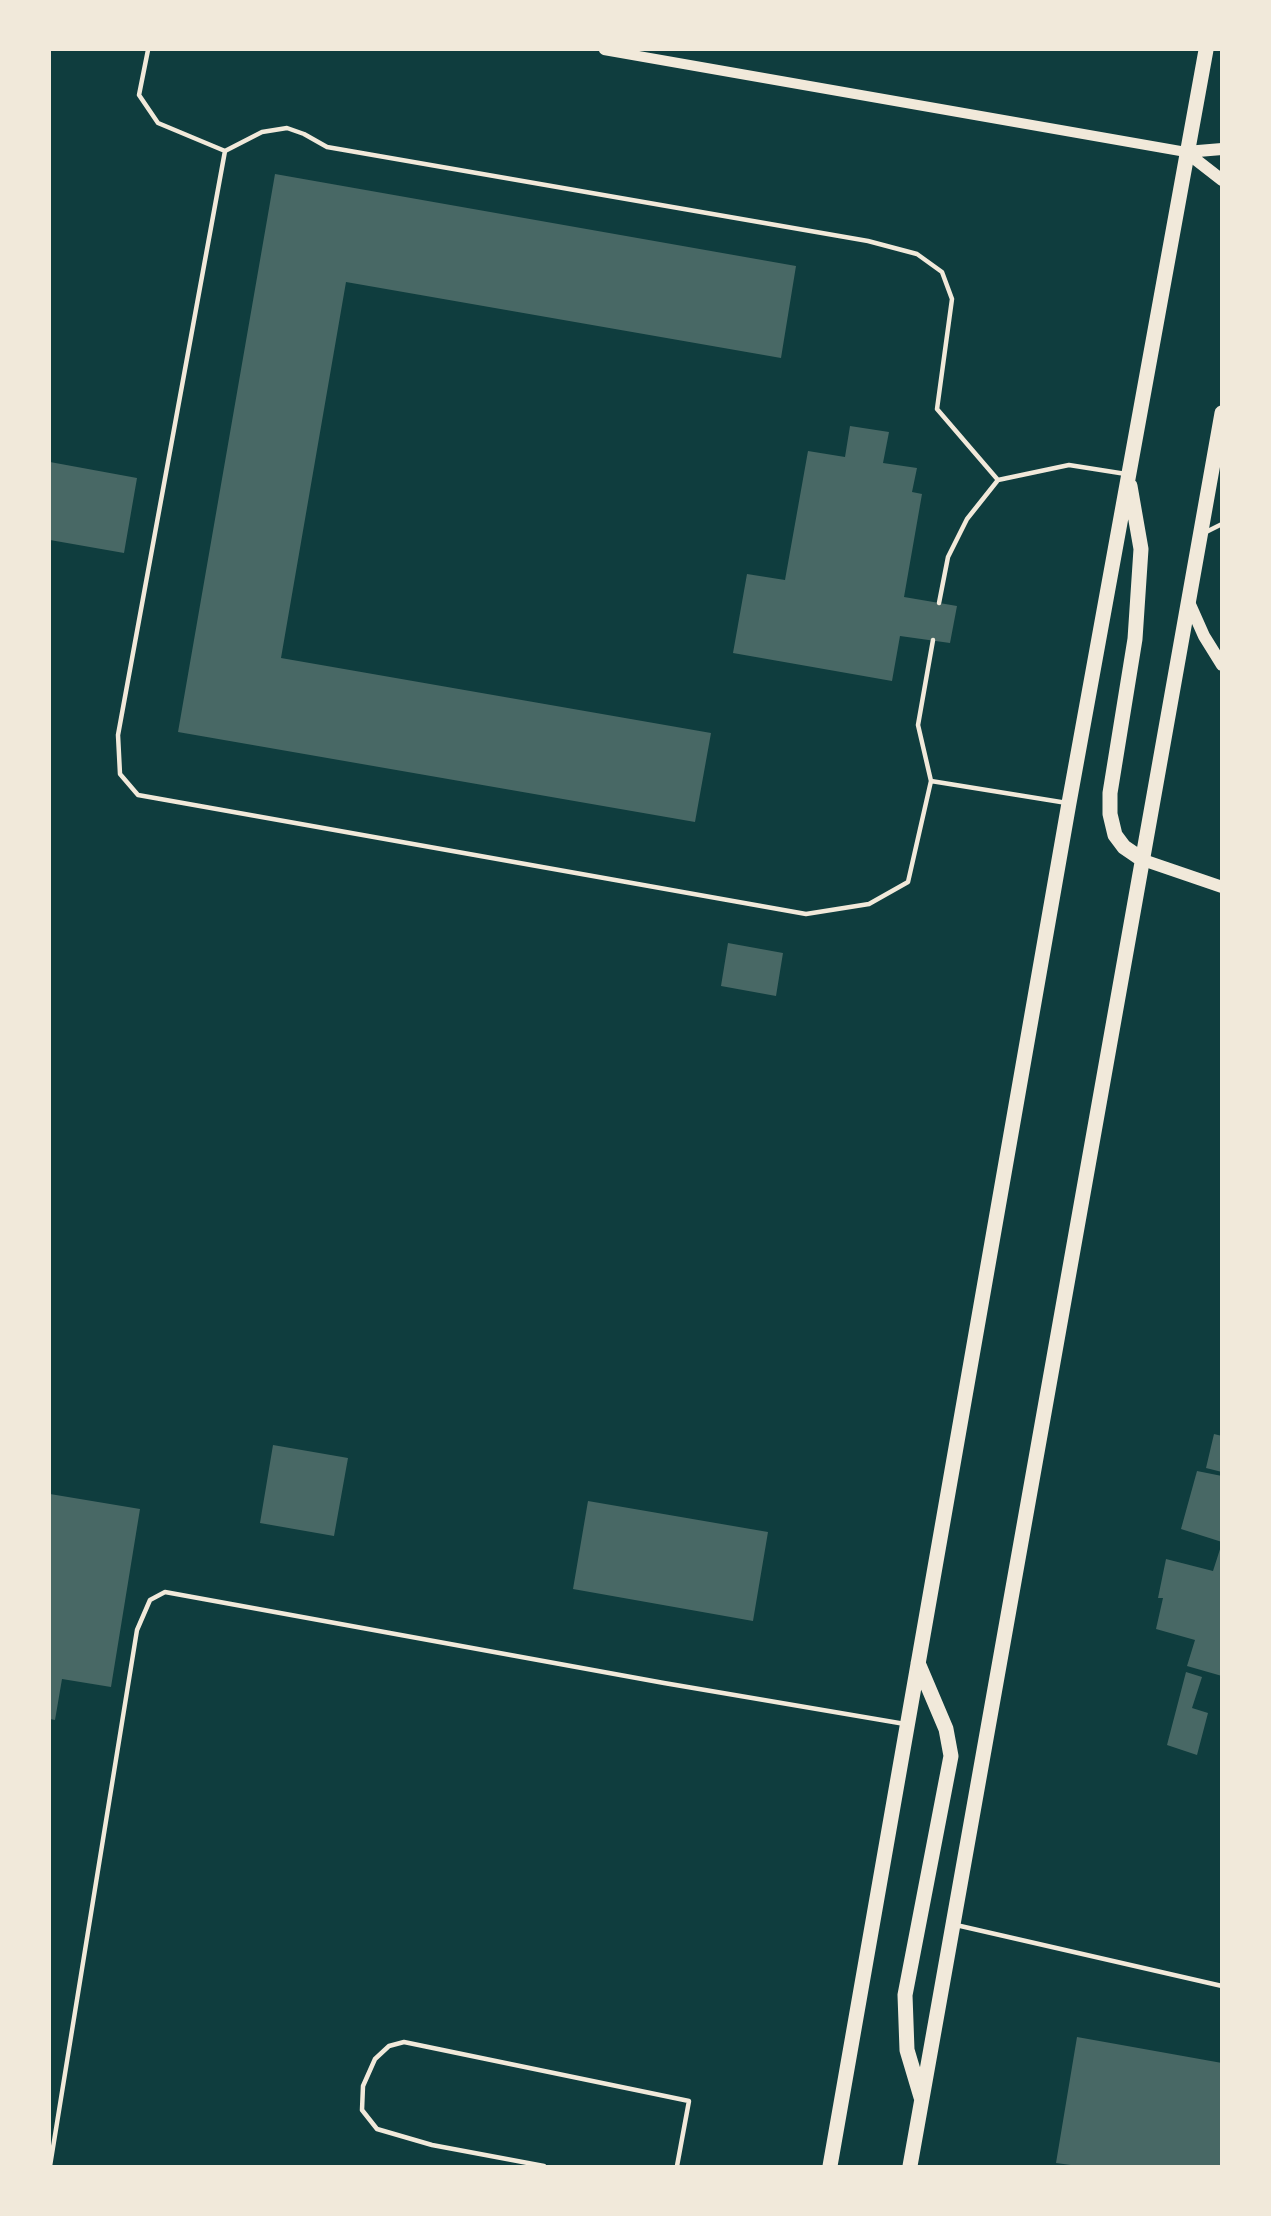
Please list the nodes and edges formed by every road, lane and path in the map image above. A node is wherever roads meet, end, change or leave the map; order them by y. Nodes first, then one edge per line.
1 (148, 50) edge
2 (604, 50) edge
3 (1206, 50) edge
4 (1221, 149) edge
5 (225, 151) junction
6 (1186, 152) junction
7 (1221, 180) edge
8 (1221, 413) edge
9 (1128, 475) junction
10 (998, 480) junction
11 (1221, 524) edge
12 (1199, 536) junction
13 (1188, 599) junction
14 (939, 603) dead end
15 (933, 640) dead end
16 (1221, 665) edge
17 (931, 781) junction
18 (1070, 803) junction
19 (1143, 860) junction
20 (1221, 886) edge
21 (918, 1663) junction
22 (908, 1724) junction
23 (953, 1925) junction
24 (1221, 1986) edge
25 (922, 2102) junction
26 (50, 2166) edge
27 (55, 2166) edge
28 (544, 2166) edge
29 (677, 2166) edge
30 (830, 2166) edge
31 (910, 2166) edge

1 - 5 lane
2 - 6 street
3 - 6 main road
4 - 6 main road
5 - 10 lane
5 - 17 lane
6 - 7 main road
6 - 9 main road
8 - 12 main road
9 - 10 lane
9 - 18 main road
9 - 19 main road
10 - 14 lane
11 - 12 lane
12 - 13 main road
13 - 16 main road
13 - 19 main road
15 - 17 lane
17 - 18 lane
18 - 21 main road
19 - 20 main road
19 - 23 main road
21 - 22 main road
21 - 25 main road
22 - 26 lane
22 - 30 main road
23 - 24 lane
23 - 25 main road
25 - 31 main road
26 - 27 lane
28 - 29 lane

